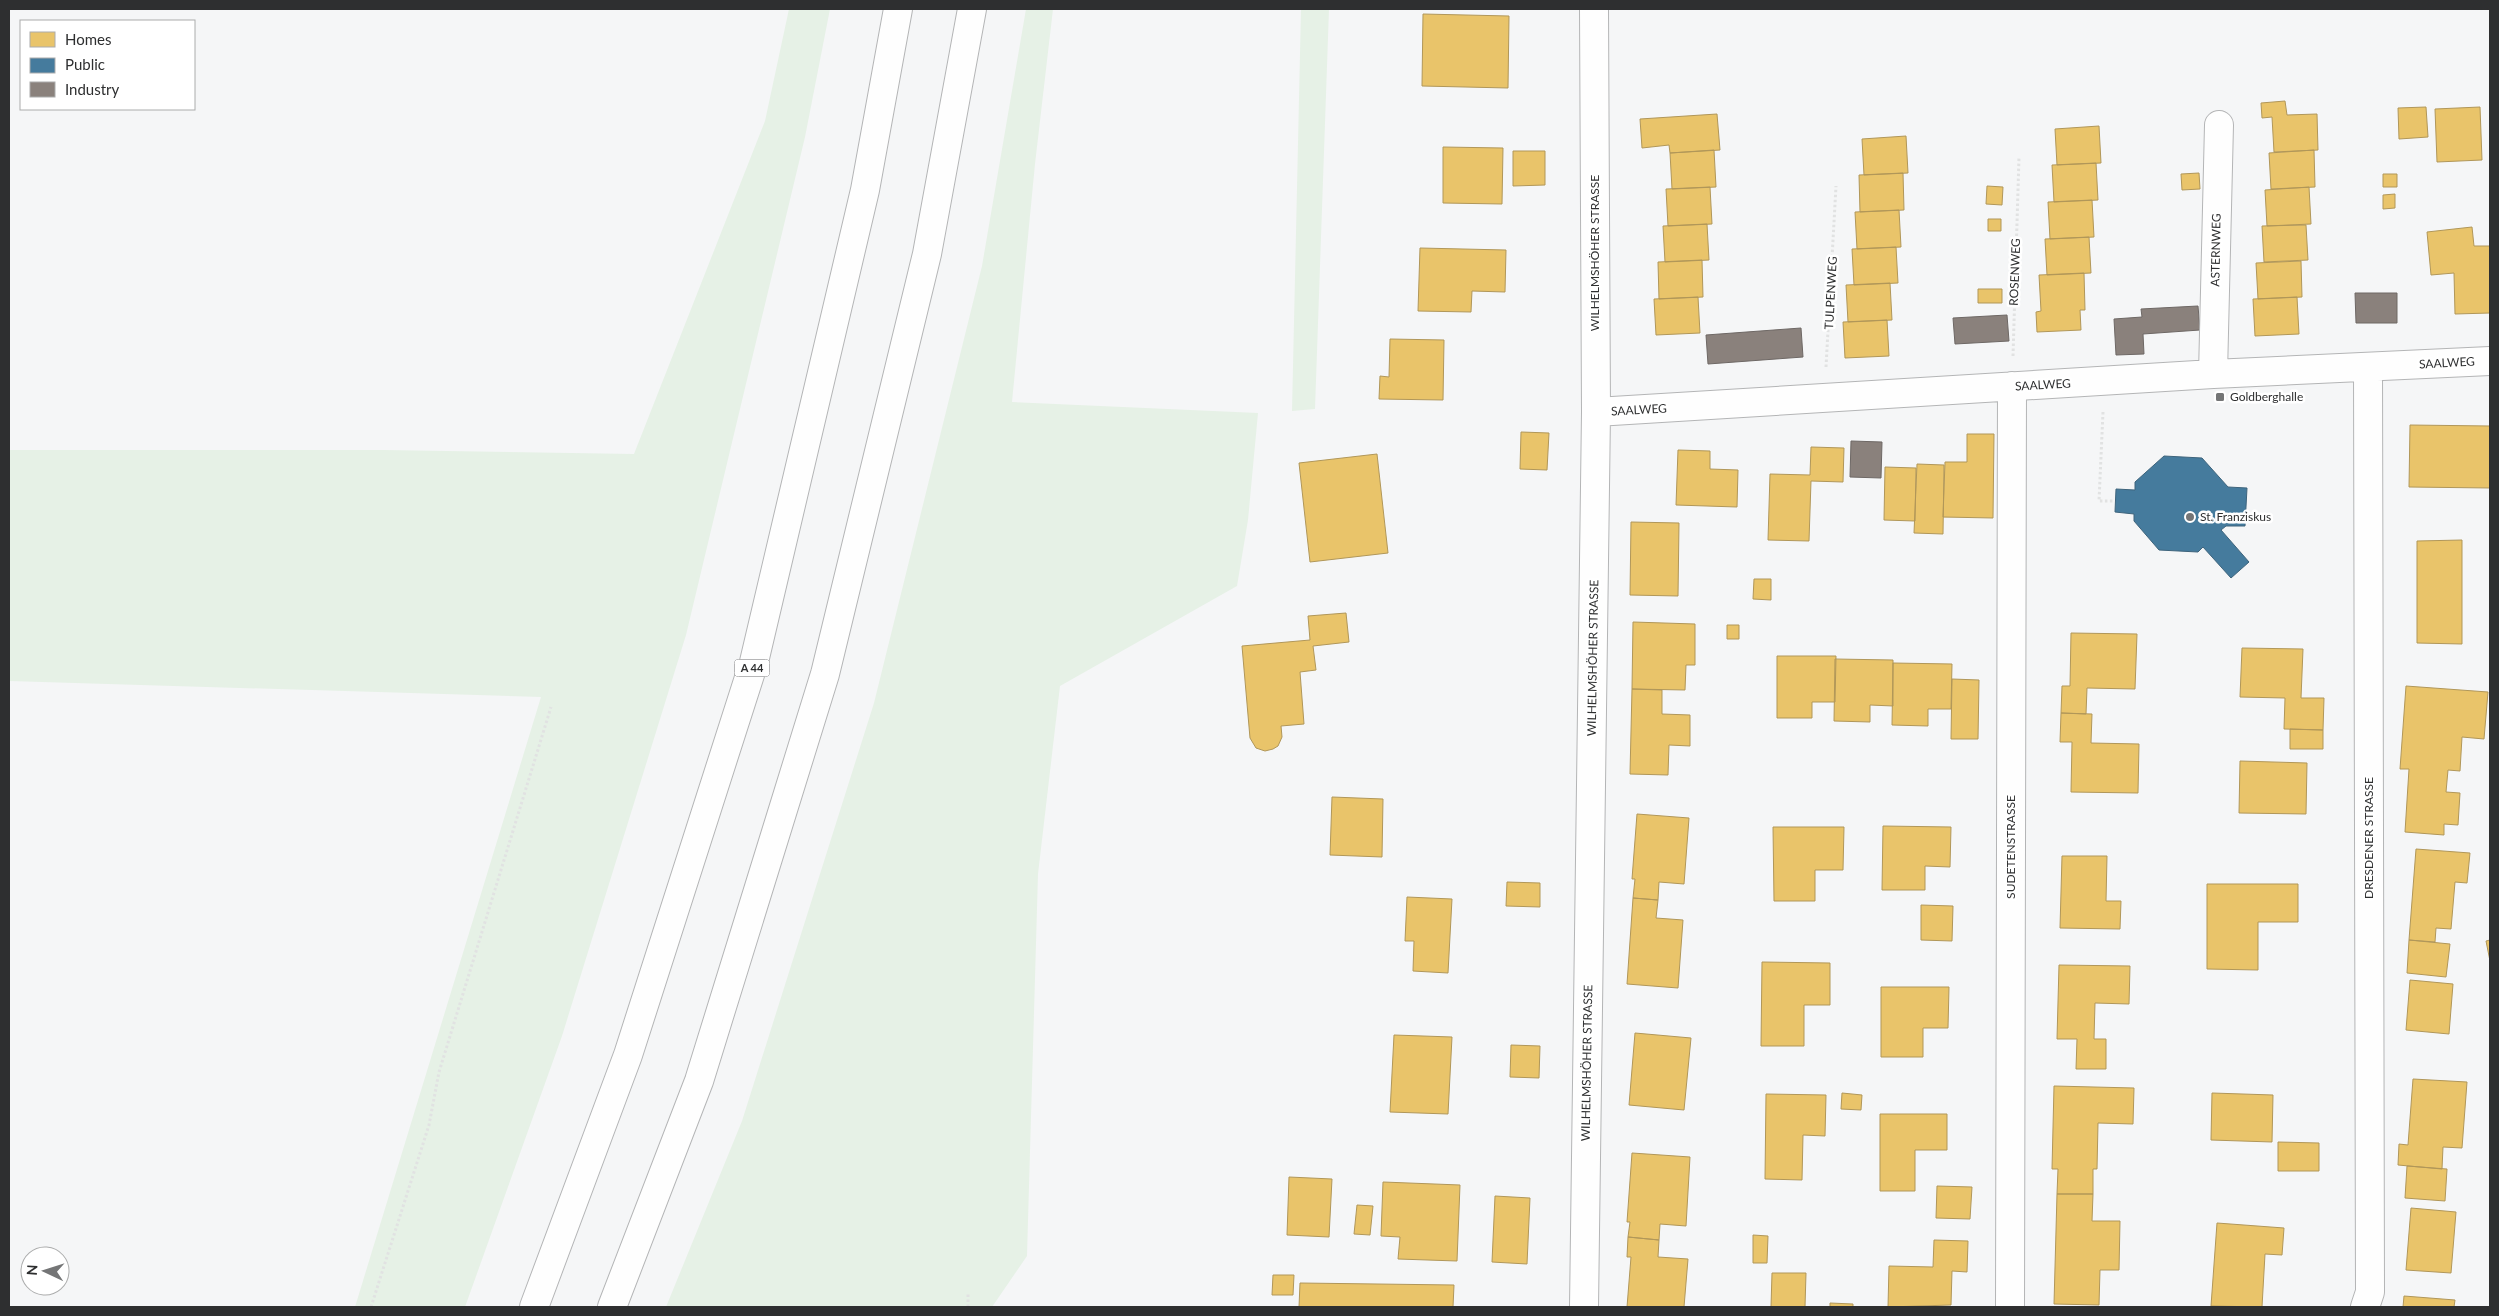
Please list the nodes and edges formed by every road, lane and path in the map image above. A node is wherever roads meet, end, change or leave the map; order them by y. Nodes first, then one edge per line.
1 (898, 9) edge
2 (972, 9) edge
3 (1594, 9) edge
4 (2219, 125) dead end
5 (2020, 157) dead end
6 (1836, 186) dead end
7 (2490, 361) edge
8 (2368, 368) junction
9 (2213, 374) junction
10 (2104, 381) junction
11 (2012, 386) junction
12 (1825, 400) junction
13 (1596, 412) junction
14 (2115, 501) dead end
15 (551, 707) dead end
16 (968, 1292) dead end
17 (371, 1307) edge
18 (534, 1307) edge
19 (612, 1307) edge
20 (968, 1307) edge
21 (1584, 1307) edge
22 (2010, 1307) edge
23 (2365, 1307) edge

1 - 18 main road, A 44
2 - 19 main road
3 - 13 main road, WILHELMSHÖHER STRASSE
4 - 9 main road, ASTERNWEG
5 - 11 path, ROSENWEG
6 - 12 path, TULPENWEG
7 - 8 main road, SAALWEG
8 - 9 main road, SAALWEG
8 - 23 main road, DRESDENER STRASSE
9 - 10 main road, SAALWEG
10 - 11 main road, SAALWEG
10 - 14 path
11 - 12 main road, SAALWEG
11 - 22 main road, SUDETENSTRASSE
12 - 13 main road, SAALWEG
13 - 21 main road, WILHELMSHÖHER STRASSE
15 - 17 path
16 - 20 path

